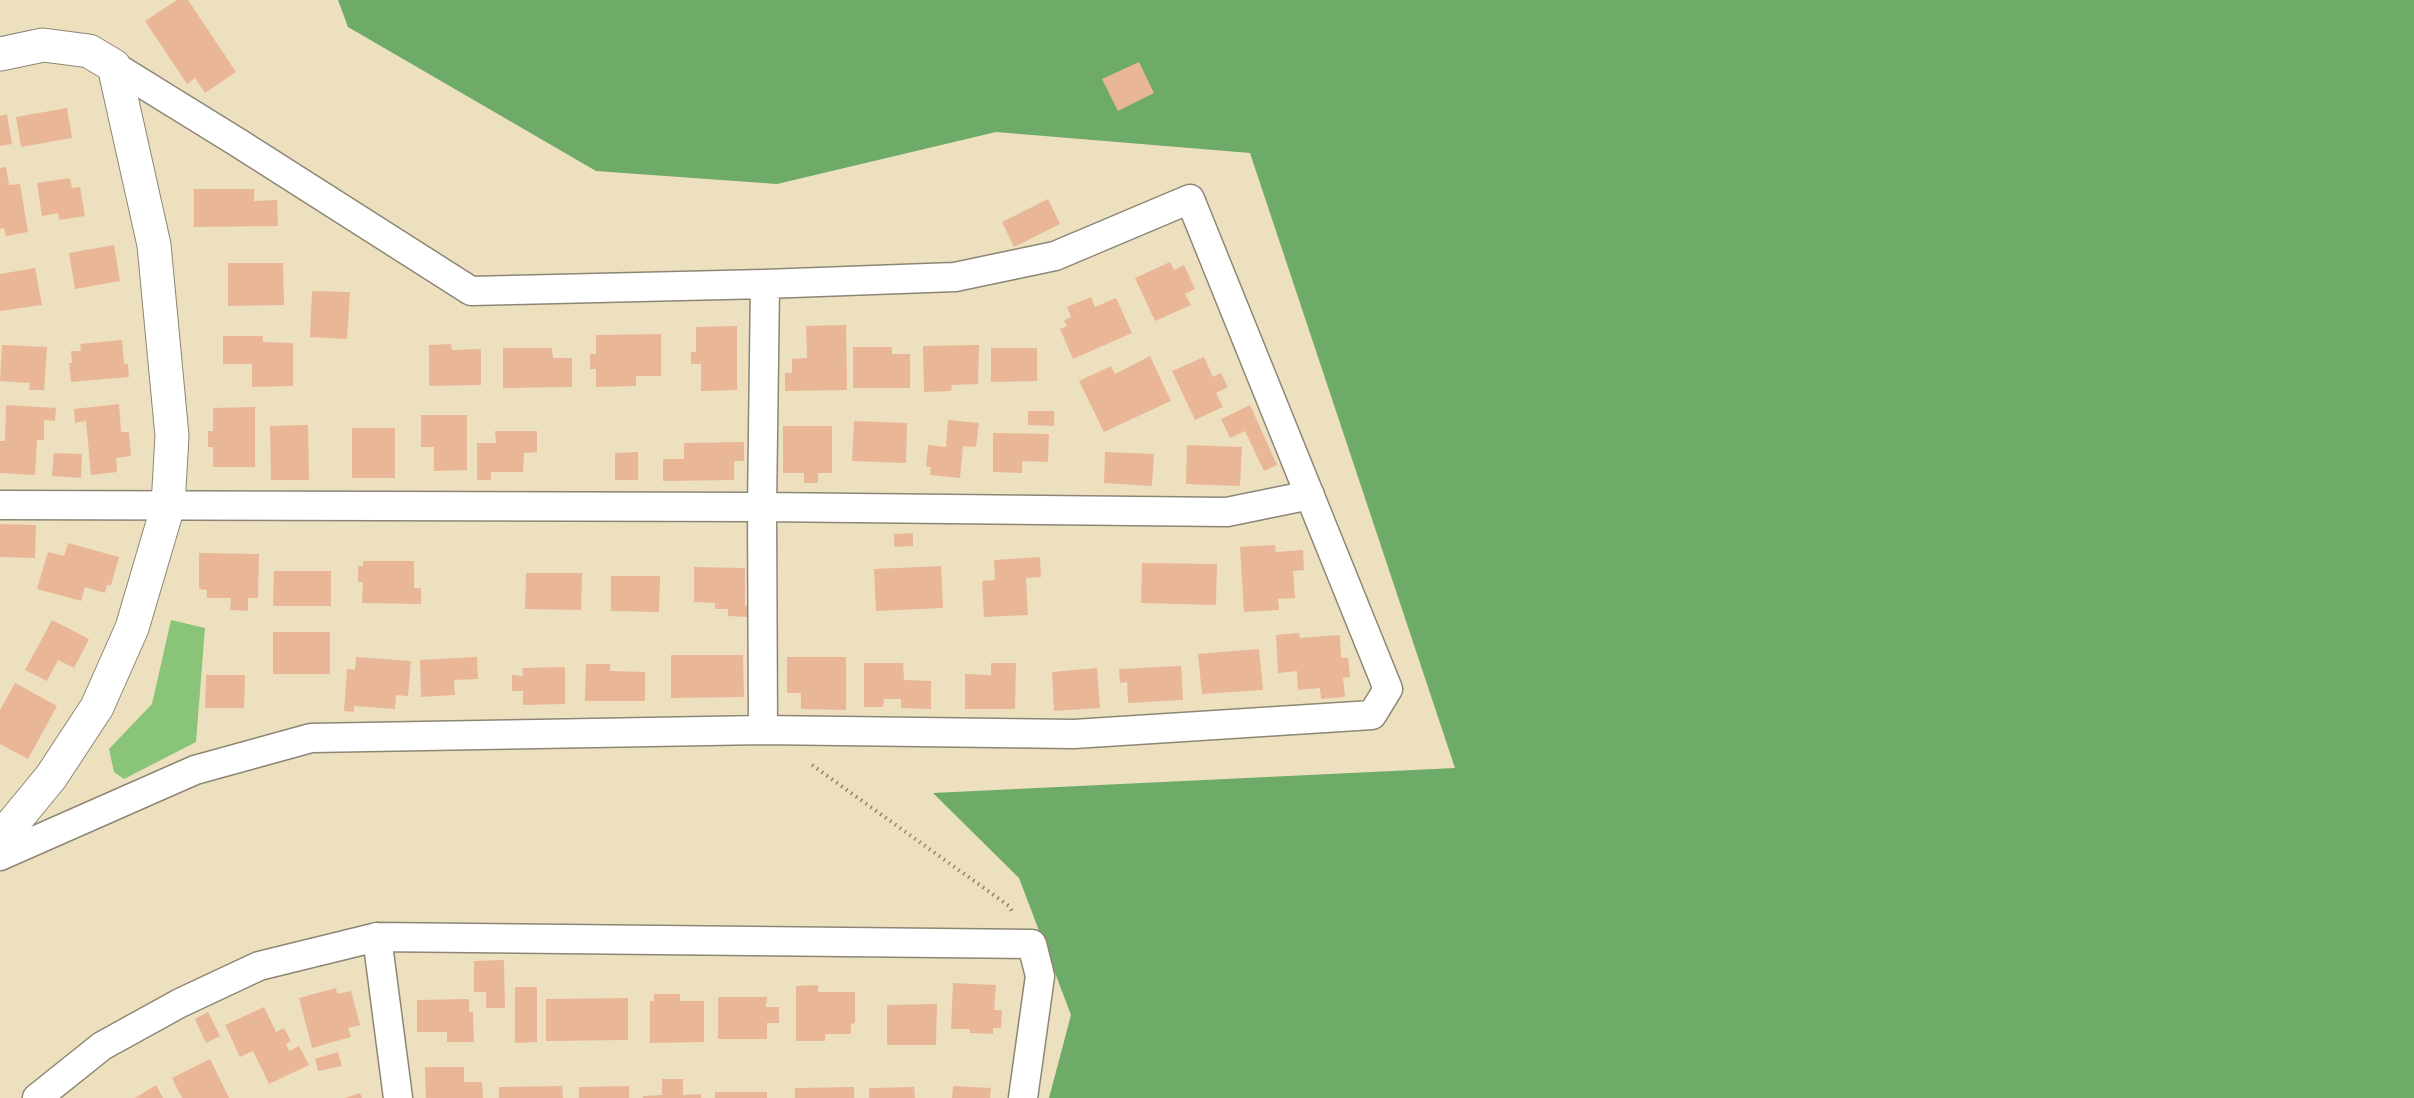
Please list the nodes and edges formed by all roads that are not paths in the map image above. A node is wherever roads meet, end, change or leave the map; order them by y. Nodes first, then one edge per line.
1 (0, 54) edge
2 (114, 66) junction
3 (765, 284) junction
4 (1310, 495) junction
5 (0, 505) edge
6 (168, 506) junction
7 (762, 507) junction
8 (763, 730) junction
9 (0, 839) edge
10 (0, 856) edge
11 (377, 937) junction
12 (37, 1098) edge
13 (398, 1098) edge
14 (1023, 1098) edge

1 - 2 street
2 - 3 street
2 - 6 street
3 - 4 street
3 - 7 street
4 - 7 street
4 - 8 street
5 - 6 street
6 - 7 street
6 - 9 street
7 - 8 street
8 - 10 street
11 - 12 street
11 - 13 street
11 - 14 street

